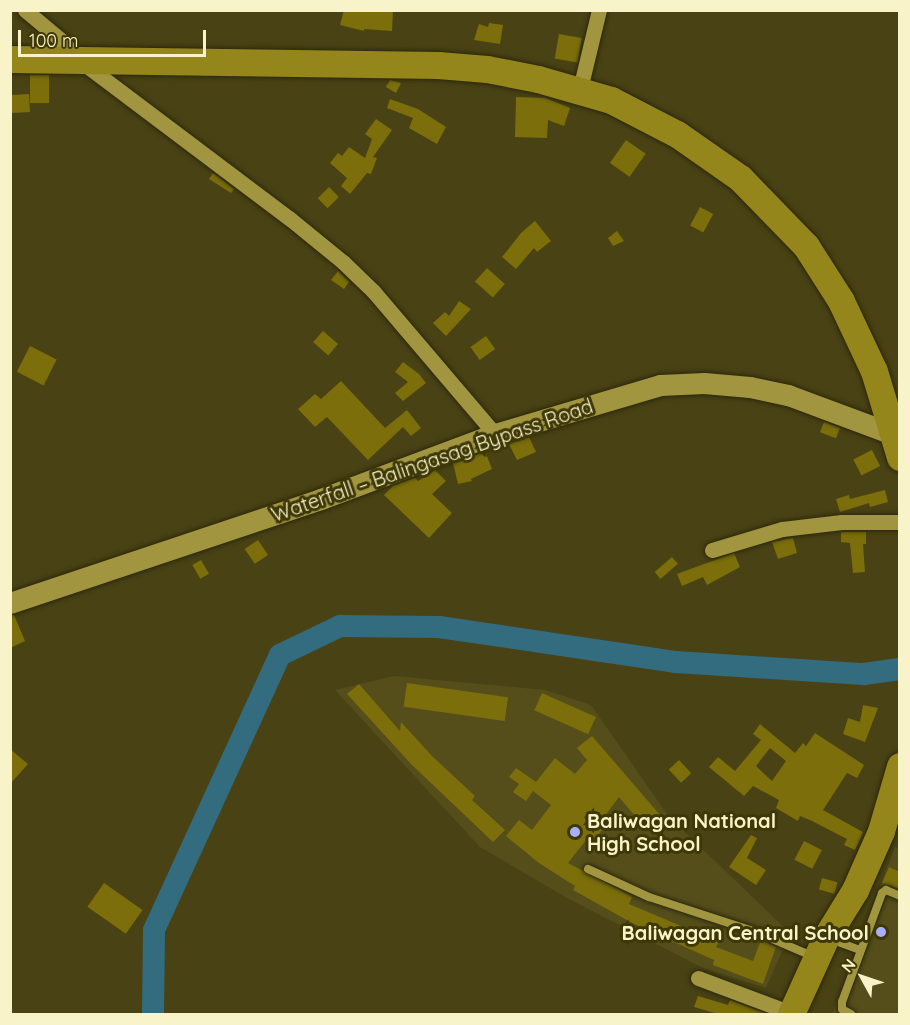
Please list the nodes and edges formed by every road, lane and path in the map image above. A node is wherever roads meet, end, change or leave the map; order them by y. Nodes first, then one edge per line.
1 (25, 10) edge
2 (599, 10) edge
3 (10, 59) edge
4 (79, 60) junction
5 (580, 90) junction
6 (495, 434) junction
7 (896, 445) edge
8 (900, 522) edge
9 (712, 550) dead end
10 (10, 603) edge
11 (899, 772) edge
12 (588, 868) dead end
13 (900, 896) edge
14 (821, 947) junction
15 (860, 951) junction
16 (698, 978) dead end
17 (791, 1014) edge
18 (851, 1014) edge

1 - 4 street
2 - 5 street
3 - 4 highway
4 - 5 highway
4 - 6 street
5 - 7 highway
6 - 7 main road, Waterfall ‒ Balingasag Bypass Road
6 - 10 main road, Waterfall ‒ Balingasag Bypass Road
8 - 9 street
11 - 14 highway
12 - 14 lane
13 - 15 lane
14 - 15 lane
14 - 17 highway
15 - 18 lane
16 - 17 street

